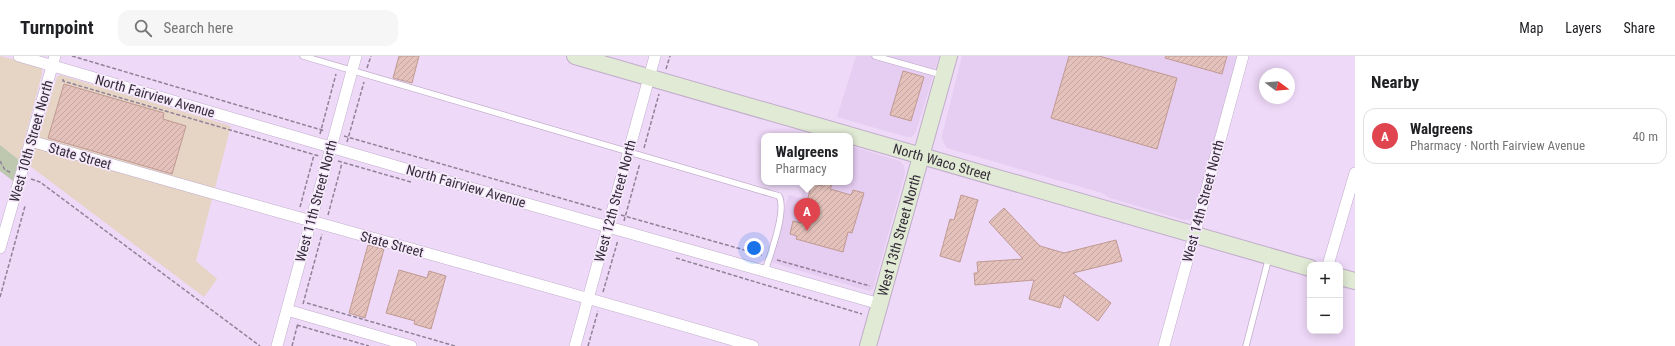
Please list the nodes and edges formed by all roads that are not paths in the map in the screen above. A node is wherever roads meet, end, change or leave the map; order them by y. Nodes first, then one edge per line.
1 (19, 56) edge
2 (303, 56) edge
3 (356, 56) edge
4 (575, 56) edge
5 (655, 56) edge
6 (875, 56) edge
7 (949, 56) edge
8 (1243, 56) edge
9 (54, 61) edge
10 (352, 70) junction
11 (943, 76) junction
12 (656, 79) junction
13 (842, 133) edge
14 (853, 136) edge
15 (31, 141) junction
16 (331, 147) junction
17 (629, 151) junction
18 (921, 156) junction
19 (1355, 173) edge
20 (306, 220) junction
21 (3, 227) edge
22 (608, 227) junction
23 (1194, 235) junction
24 (0, 248) edge
25 (1269, 256) junction
26 (1329, 262) edge
27 (1307, 267) edge
28 (765, 271) junction
29 (1343, 278) edge
30 (1355, 281) edge
31 (589, 297) junction
32 (880, 304) junction
33 (287, 310) junction
34 (278, 346) edge
35 (411, 346) edge
36 (575, 346) edge
37 (753, 346) edge
38 (868, 346) edge
39 (1164, 346) edge
40 (1246, 346) edge

1 - 9 street, North Fairview Avenue
2 - 10 lane
3 - 10 street, West 11th Street North
4 - 12 street, North Waco Street
5 - 12 street, West 12th Street North
6 - 11 lane
7 - 11 street, West 13th Street North
8 - 23 street, West 14th Street North
9 - 15 street, West 10th Street North
9 - 16 street, North Fairview Avenue
10 - 16 street, West 11th Street North
10 - 17 lane
11 - 18 street, West 13th Street North
12 - 13 street, North Waco Street
12 - 17 street, West 12th Street North
14 - 18 street, North Waco Street
15 - 20 street, State Street
15 - 21 street, West 10th Street North
16 - 20 street, West 11th Street North
16 - 22 street, North Fairview Avenue
17 - 22 street, West 12th Street North
17 - 28 lane
18 - 23 street, North Waco Street
18 - 32 street, West 13th Street North
19 - 26 street
20 - 31 street, State Street
20 - 33 street, West 11th Street North
21 - 24 street, West 10th Street North
22 - 28 street, North Fairview Avenue
22 - 31 street, West 12th Street North
23 - 25 street, North Waco Street
23 - 39 street, West 14th Street North
25 - 27 street, North Waco Street
25 - 40 lane
28 - 32 street, North Fairview Avenue
29 - 30 street
31 - 36 street, West 12th Street North
31 - 37 street, State Street
32 - 38 street, West 13th Street North
33 - 34 street, West 11th Street North
33 - 35 street

